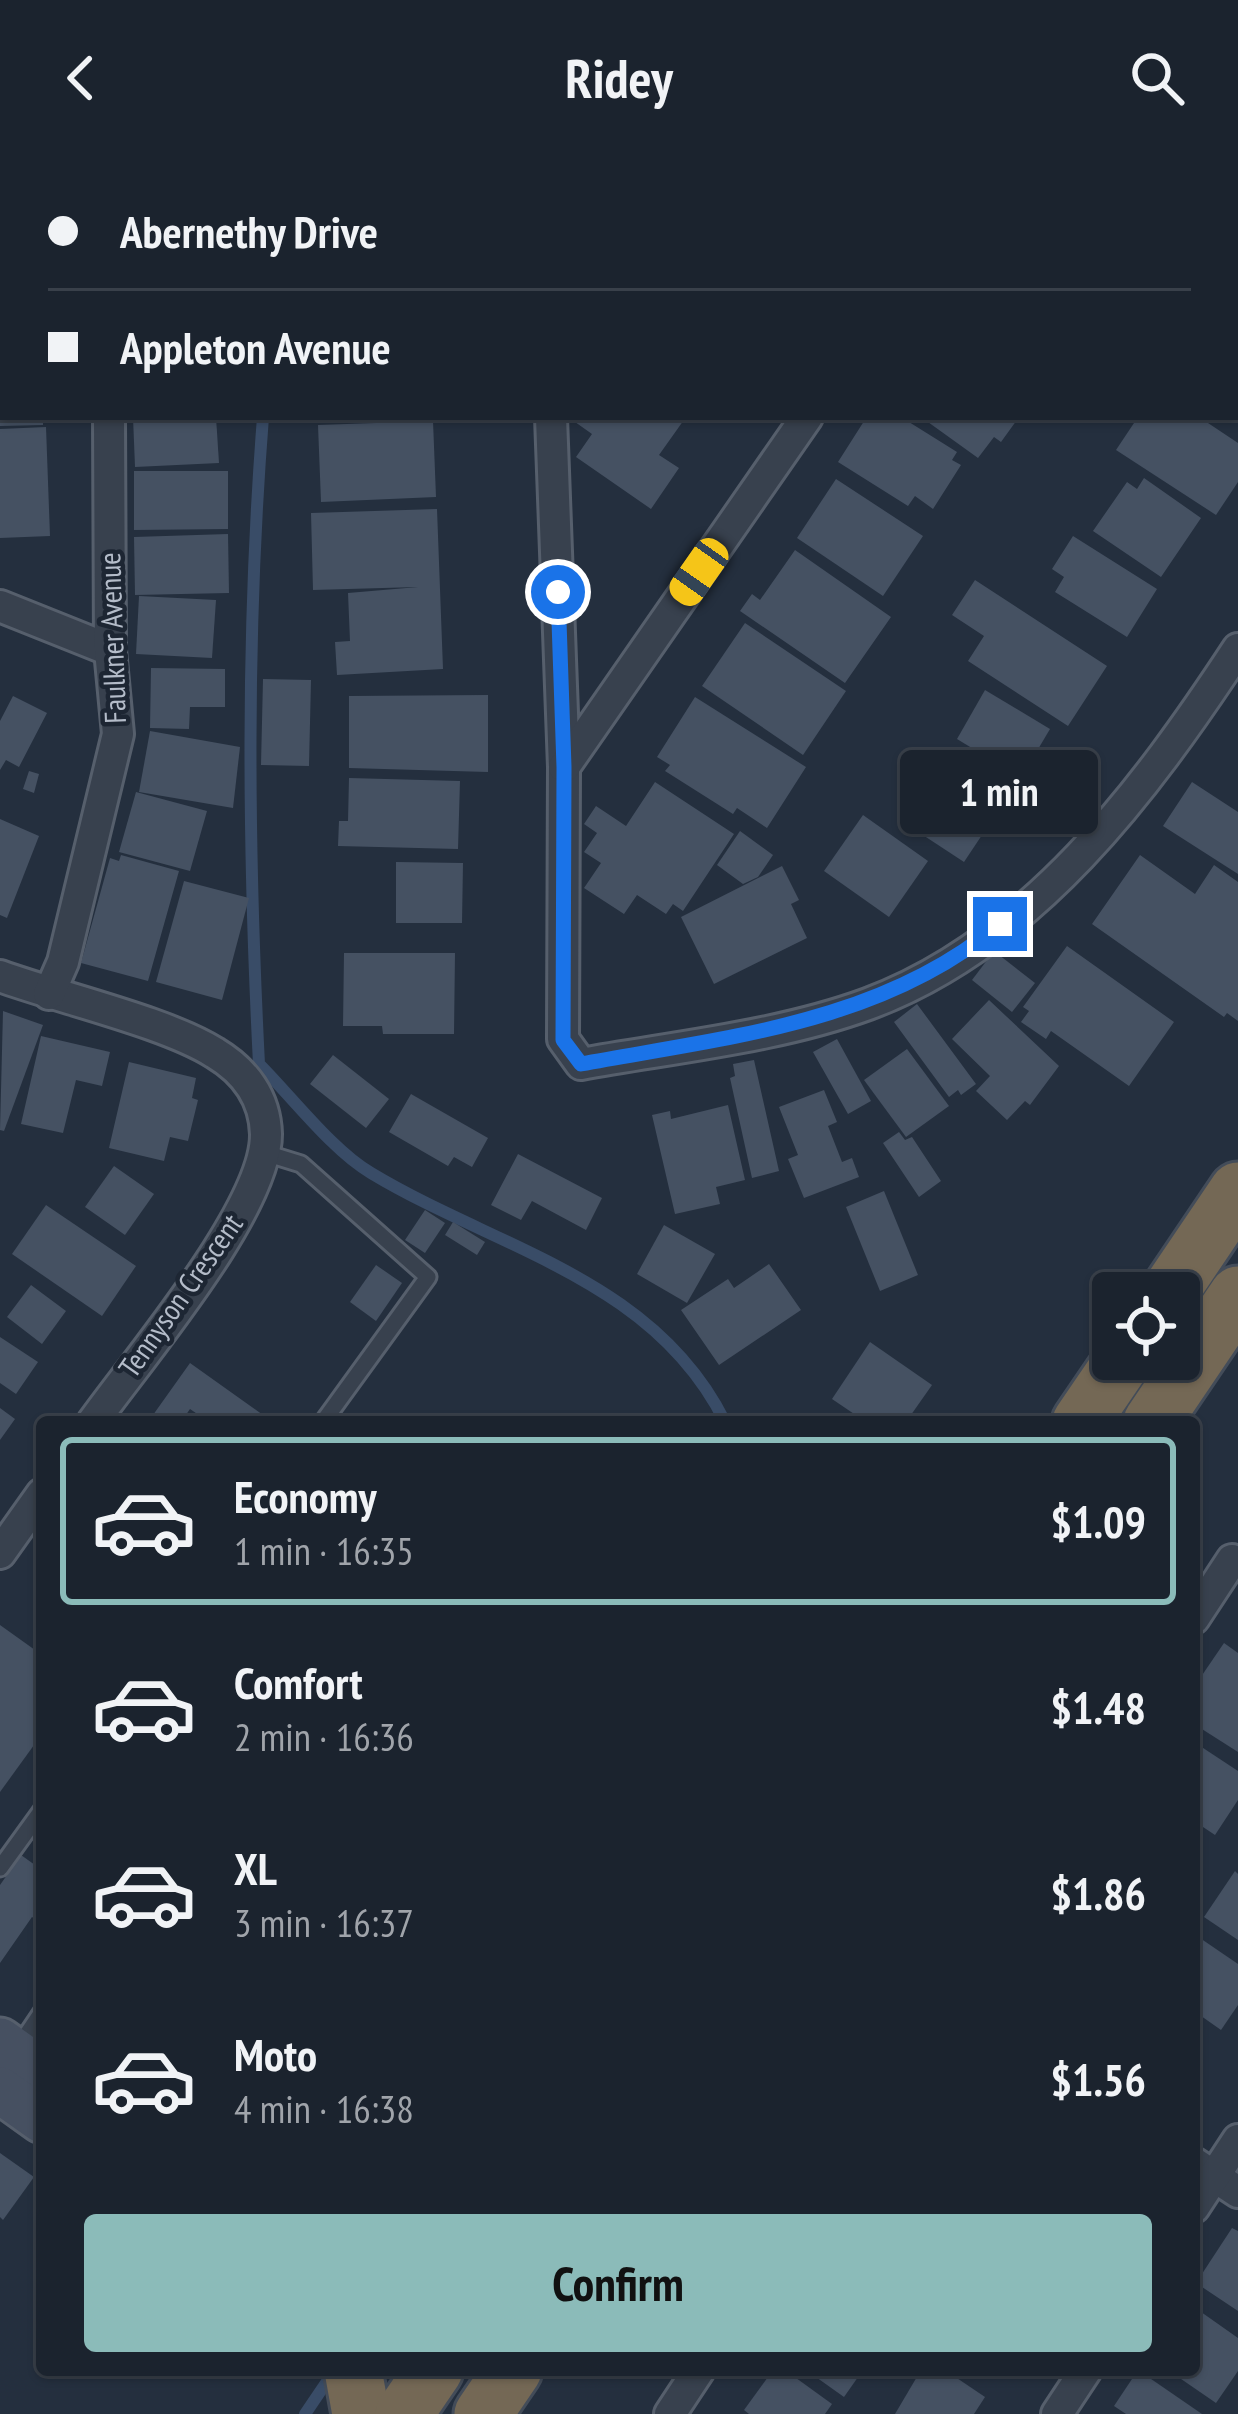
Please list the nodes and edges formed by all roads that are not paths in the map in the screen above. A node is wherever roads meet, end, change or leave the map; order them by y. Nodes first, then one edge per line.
1 (109, 420) edge
2 (551, 420) edge
3 (806, 420) edge
4 (0, 606) edge
5 (1238, 649) edge
6 (110, 650) junction
7 (564, 767) junction
8 (0, 976) edge
9 (49, 994) junction
10 (262, 1152) junction
11 (1238, 1191) edge
12 (1183, 1272) edge
13 (1238, 1295) edge
14 (1110, 1380) edge
15 (97, 1416) edge
16 (326, 1416) edge
17 (1085, 1416) edge
18 (1156, 1416) edge
19 (36, 1502) edge
20 (0, 1553) edge
21 (1232, 1560) dead end
22 (1200, 1609) edge
23 (36, 1831) edge
24 (0, 1868) edge
25 (36, 2022) edge
26 (11, 2065) edge
27 (36, 2109) edge
28 (1238, 2140) edge
29 (1216, 2177) edge
30 (354, 2376) edge
31 (428, 2376) edge
32 (444, 2376) edge
33 (695, 2376) edge
34 (1083, 2376) edge
35 (495, 2401) edge
36 (361, 2414) edge
37 (404, 2414) edge
38 (670, 2414) edge
39 (1058, 2414) edge

1 - 6 street, Faulkner Avenue
2 - 7 street
3 - 7 street
4 - 6 street
5 - 7 street
6 - 9 street, Faulkner Avenue
8 - 9 street, Tennyson Crescent
9 - 10 street, Tennyson Crescent
10 - 15 street, Tennyson Crescent
10 - 16 lane
11 - 12 highway
13 - 18 highway
14 - 17 highway
19 - 20 street
21 - 22 street
23 - 24 lane
25 - 26 lane
26 - 27 street
28 - 29 street
30 - 36 highway
31 - 37 highway
32 - 35 street
33 - 38 street
34 - 39 street

